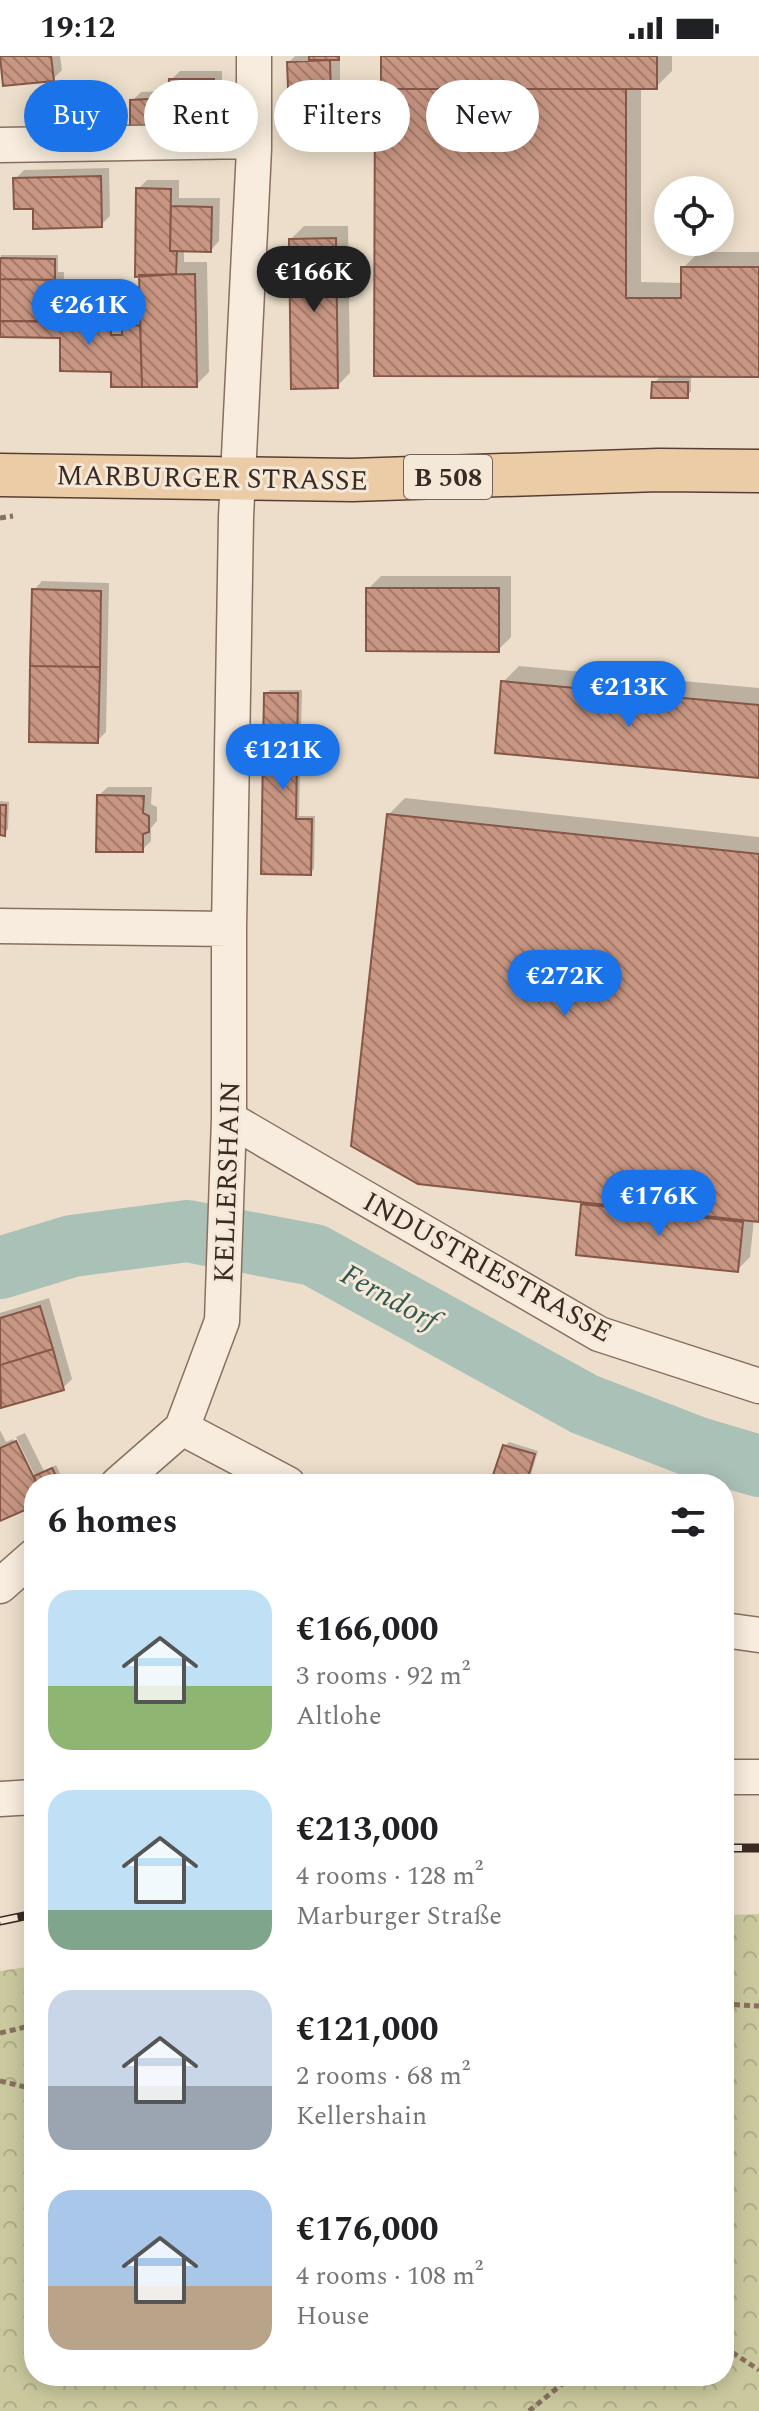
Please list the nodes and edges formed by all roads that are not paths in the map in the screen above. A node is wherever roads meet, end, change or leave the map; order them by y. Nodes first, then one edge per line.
1 (254, 56) edge
2 (254, 80) edge
3 (144, 143) edge
4 (0, 145) edge
5 (253, 152) edge
6 (759, 471) edge
7 (0, 475) edge
8 (237, 478) junction
9 (0, 926) edge
10 (229, 929) junction
11 (229, 1119) junction
12 (759, 1386) edge
13 (182, 1428) junction
14 (129, 1474) edge
15 (269, 1474) edge
16 (24, 1565) edge
17 (0, 1586) edge
18 (734, 1631) edge
19 (759, 1635) edge
20 (734, 1777) edge
21 (759, 1777) edge
22 (24, 1798) edge
23 (0, 1799) edge

1 - 2 street, KELLERSHAIN
3 - 4 street
5 - 8 street, KELLERSHAIN
6 - 8 main road, MARBURGER STRASSE / B 508
7 - 8 main road, MARBURGER STRASSE / B 508
8 - 10 street, KELLERSHAIN
9 - 10 street
10 - 11 street, KELLERSHAIN
11 - 12 street, INDUSTRIESTRASSE
11 - 13 street, KELLERSHAIN
13 - 14 street, KELLERSHAIN
13 - 15 street
16 - 17 street
18 - 19 street
20 - 21 street
22 - 23 street

